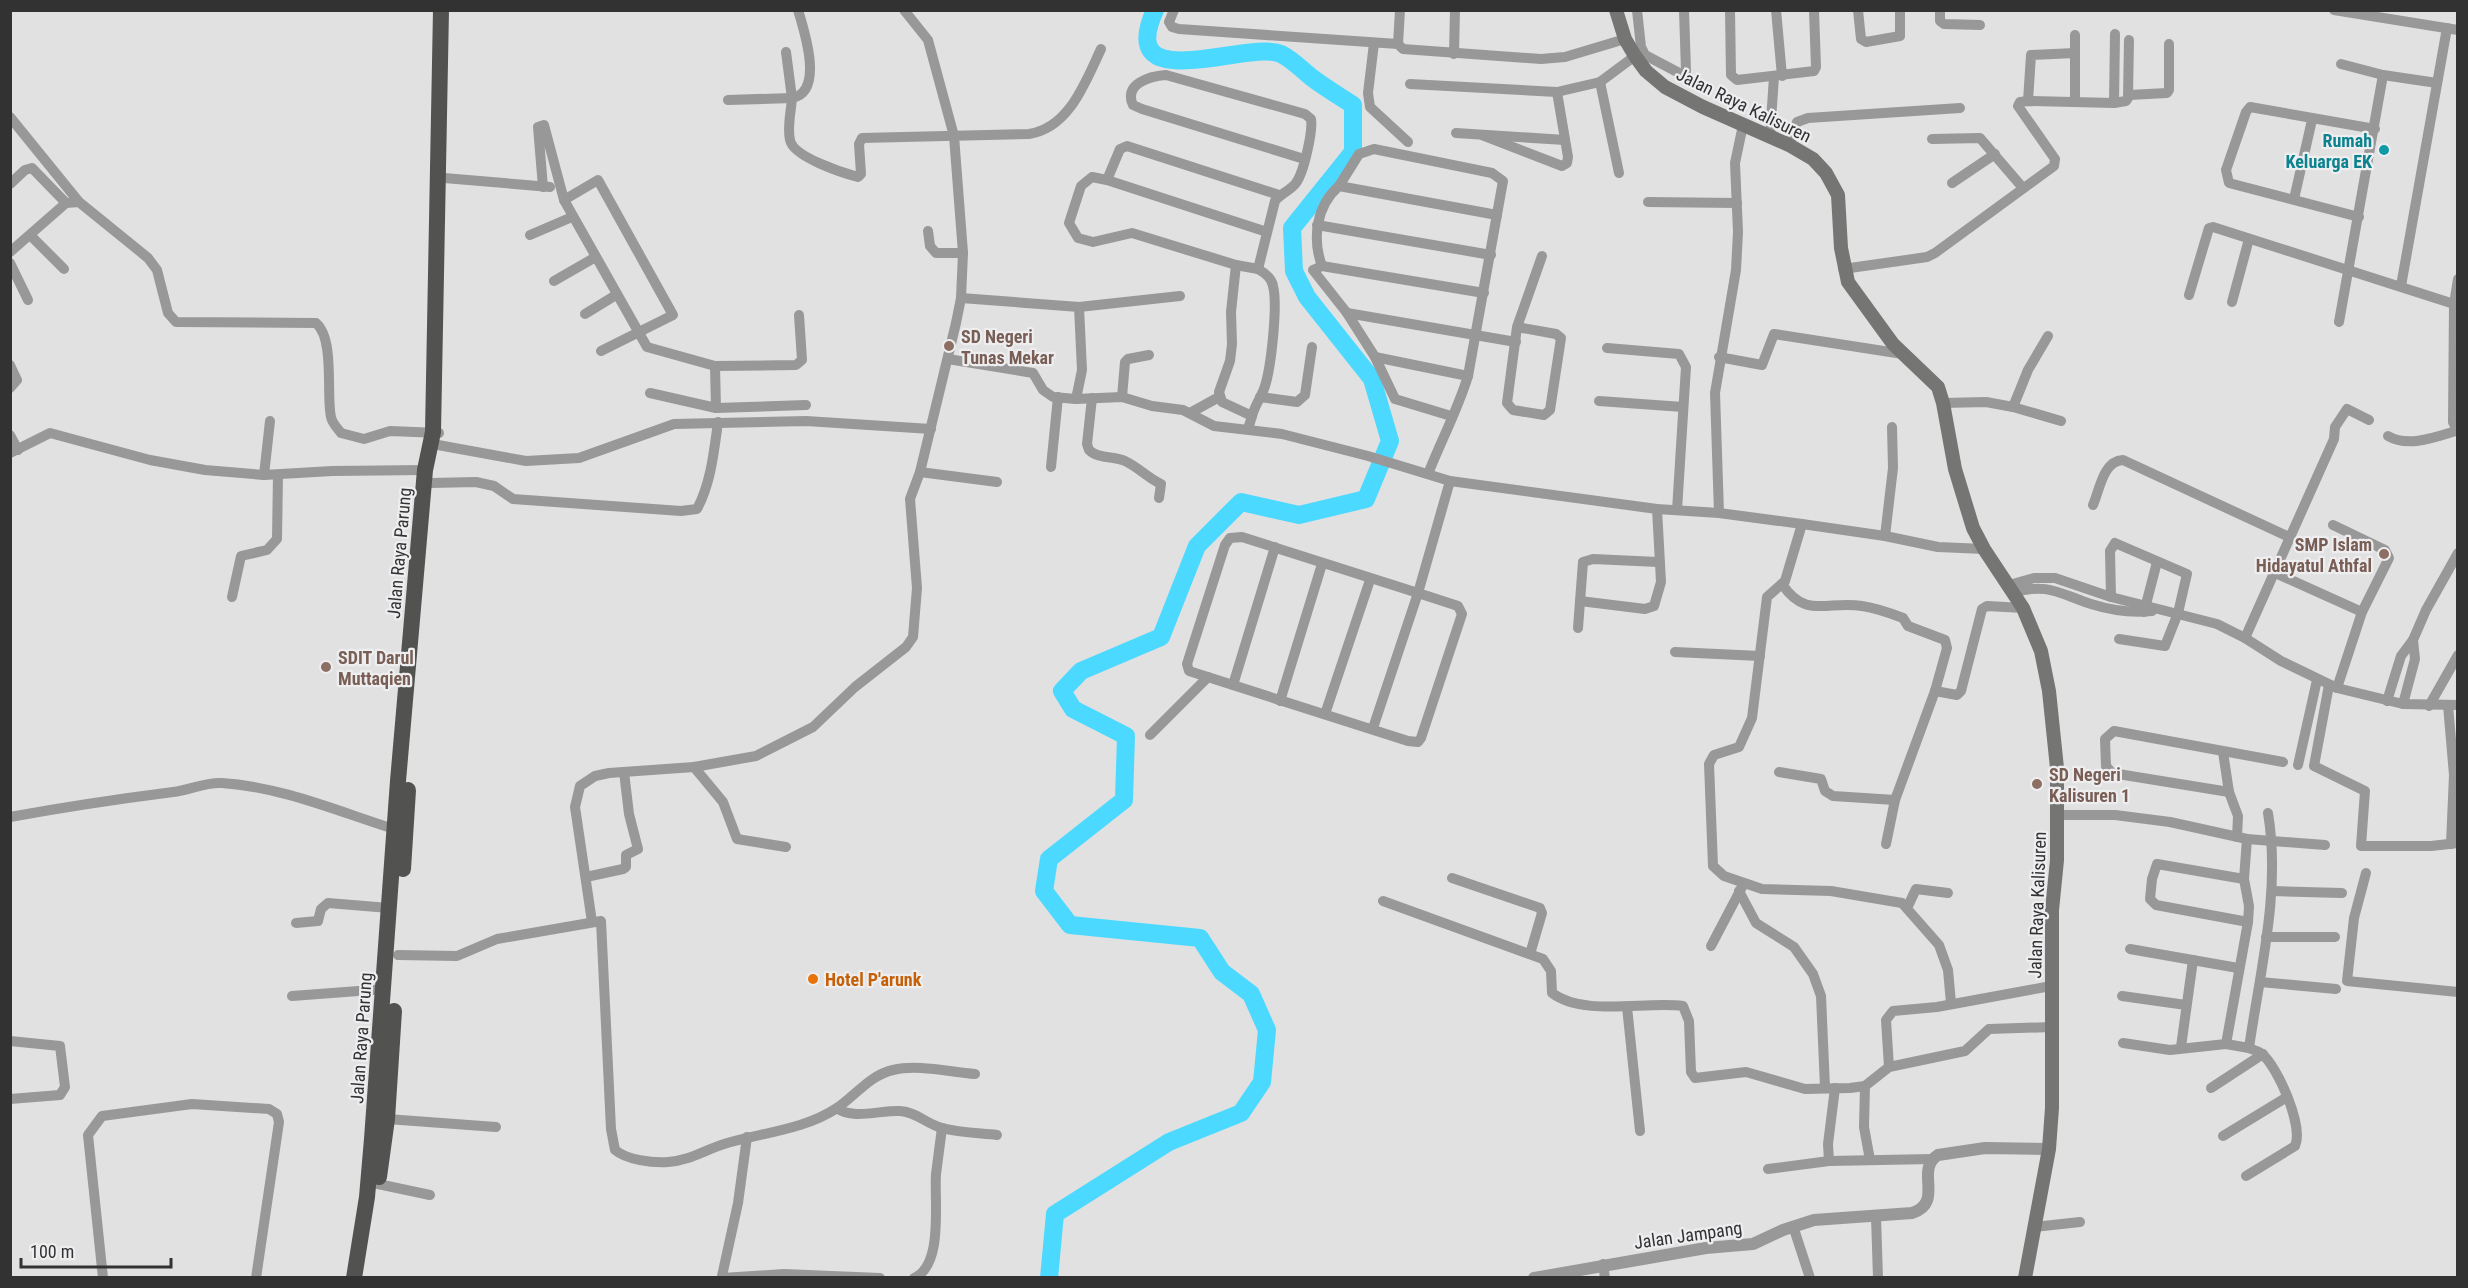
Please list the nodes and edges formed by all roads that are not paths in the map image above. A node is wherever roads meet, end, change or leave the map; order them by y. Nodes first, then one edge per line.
1 (441, 10) edge
2 (447, 10) edge
3 (798, 10) edge
4 (904, 10) edge
5 (1174, 10) edge
6 (1400, 10) edge
7 (1455, 10) edge
8 (1616, 10) edge
9 (1637, 10) edge
10 (1684, 10) edge
11 (1730, 10) edge
12 (1776, 10) edge
13 (1814, 10) edge
14 (1858, 10) edge
15 (1900, 10) edge
16 (1940, 10) edge
17 (2334, 10) edge
18 (1980, 25) dead end
19 (2452, 29) edge
20 (2115, 34) dead end
21 (2075, 35) dead end
22 (1625, 39) junction
23 (2128, 40) dead end
24 (1374, 43) junction
25 (1398, 44) junction
26 (2169, 44) dead end
27 (1101, 49) dead end
28 (786, 52) dead end
29 (2075, 53) junction
30 (1454, 54) junction
31 (1635, 56) junction
32 (2341, 64) dead end
33 (2384, 75) junction
34 (1778, 77) junction
35 (1600, 82) junction
36 (2437, 83) junction
37 (1410, 84) dead end
38 (1557, 92) junction
39 (2129, 95) junction
40 (792, 98) junction
41 (728, 100) dead end
42 (2028, 101) junction
43 (2075, 102) junction
44 (2114, 103) junction
45 (1960, 108) dead end
46 (10, 117) edge
47 (2312, 120) junction
48 (1743, 125) junction
49 (2375, 129) junction
50 (1456, 133) dead end
51 (1482, 135) junction
52 (1770, 135) junction
53 (954, 136) junction
54 (1932, 139) dead end
55 (1566, 140) junction
56 (1408, 142) dead end
57 (1789, 145) junction
58 (1995, 154) junction
59 (1304, 159) junction
60 (1619, 173) dead end
61 (444, 178) junction
62 (1107, 180) junction
63 (1952, 183) dead end
64 (10, 184) edge
65 (1339, 186) junction
66 (543, 187) junction
67 (559, 187) junction
68 (2023, 189) junction
69 (1279, 195) junction
70 (2294, 199) junction
71 (564, 200) junction
72 (79, 202) junction
73 (1648, 202) dead end
74 (1737, 202) junction
75 (66, 203) junction
76 (1497, 214) junction
77 (572, 217) junction
78 (2359, 217) junction
79 (1317, 225) junction
80 (928, 231) dead end
81 (1267, 232) junction
82 (530, 235) dead end
83 (31, 236) junction
84 (2249, 239) junction
85 (10, 252) edge
86 (963, 253) junction
87 (1491, 255) junction
88 (1542, 256) dead end
89 (594, 258) junction
90 (10, 263) edge
91 (1236, 265) junction
92 (1322, 267) junction
93 (64, 269) dead end
94 (1258, 269) junction
95 (1843, 269) junction
96 (2349, 270) junction
97 (2457, 279) edge
98 (554, 281) dead end
99 (2402, 286) junction
100 (1484, 293) junction
101 (616, 295) junction
102 (2189, 295) dead end
103 (1180, 296) dead end
104 (961, 298) junction
105 (28, 300) dead end
106 (2232, 302) dead end
107 (2454, 304) junction
108 (1079, 307) junction
109 (1347, 313) junction
110 (585, 314) dead end
111 (799, 315) dead end
112 (2339, 322) dead end
113 (1518, 327) junction
114 (638, 333) junction
115 (1476, 335) junction
116 (2048, 336) dead end
117 (1516, 342) junction
118 (1312, 347) dead end
119 (1606, 348) dead end
120 (602, 351) dead end
121 (1905, 354) junction
122 (1149, 355) dead end
123 (1375, 357) junction
124 (1719, 357) junction
125 (948, 359) junction
126 (10, 365) edge
127 (715, 366) junction
128 (1468, 376) junction
129 (10, 388) edge
130 (650, 393) dead end
131 (1058, 397) junction
132 (1122, 397) junction
133 (1219, 397) junction
134 (1260, 397) junction
135 (1092, 398) junction
136 (1076, 399) junction
137 (1599, 401) dead end
138 (1943, 403) junction
139 (806, 405) dead end
140 (1683, 407) junction
141 (2013, 407) junction
142 (716, 408) junction
143 (1190, 413) junction
144 (1252, 416) junction
145 (1450, 416) junction
146 (2369, 420) dead end
147 (270, 421) dead end
148 (2061, 421) dead end
149 (718, 422) junction
150 (1892, 427) dead end
151 (931, 429) junction
152 (1248, 429) junction
153 (2457, 431) edge
154 (10, 435) edge
155 (2388, 436) dead end
156 (437, 437) junction
157 (14, 452) edge
158 (1051, 467) dead end
159 (920, 472) junction
160 (1428, 474) junction
161 (264, 475) junction
162 (278, 475) junction
163 (428, 477) junction
164 (1450, 481) junction
165 (997, 482) dead end
166 (1159, 498) dead end
167 (2094, 505) dead end
168 (1657, 509) junction
169 (1677, 510) junction
170 (1719, 513) junction
171 (1802, 524) junction
172 (2332, 525) dead end
173 (1885, 536) junction
174 (2289, 537) junction
175 (1275, 547) junction
176 (1984, 549) junction
177 (2457, 553) edge
178 (1658, 562) junction
179 (2157, 562) junction
180 (1322, 564) junction
181 (2273, 572) junction
182 (1370, 580) junction
183 (1782, 584) junction
184 (2011, 589) junction
185 (1418, 593) junction
186 (232, 597) dead end
187 (2111, 597) junction
188 (1580, 601) junction
189 (2023, 608) junction
190 (2145, 609) junction
191 (2362, 612) junction
192 (2178, 613) junction
193 (1578, 628) dead end
194 (2245, 638) junction
195 (2119, 639) dead end
196 (2413, 640) junction
197 (1675, 652) dead end
198 (2457, 655) edge
199 (1760, 656) junction
200 (1208, 677) junction
201 (2317, 680) junction
202 (1233, 685) junction
203 (2333, 686) junction
204 (1935, 691) junction
205 (1280, 701) junction
206 (2387, 701) junction
207 (2403, 704) junction
208 (2453, 705) edge
209 (2429, 706) junction
210 (1325, 714) junction
211 (1373, 729) junction
212 (1150, 735) dead end
213 (2223, 752) junction
214 (2283, 762) dead end
215 (2298, 765) dead end
216 (694, 767) junction
217 (624, 772) junction
218 (1779, 772) dead end
219 (2229, 792) junction
220 (1895, 800) junction
221 (2268, 813) dead end
222 (2058, 815) junction
223 (10, 817) edge
224 (398, 819) junction
225 (2242, 838) junction
226 (2272, 840) junction
227 (1886, 844) dead end
228 (2454, 844) edge
229 (2325, 845) dead end
230 (786, 847) dead end
231 (2366, 873) dead end
232 (586, 877) junction
233 (1452, 878) dead end
234 (2244, 879) junction
235 (1741, 888) junction
236 (2272, 891) junction
237 (2342, 892) dead end
238 (1948, 893) dead end
239 (1383, 902) dead end
240 (1908, 906) junction
241 (389, 908) junction
242 (592, 922) junction
243 (2248, 922) junction
244 (296, 923) dead end
245 (2266, 937) junction
246 (2335, 937) dead end
247 (1711, 946) dead end
248 (2130, 949) dead end
249 (1530, 954) junction
250 (398, 955) junction
251 (2193, 960) junction
252 (2238, 968) junction
253 (2260, 982) junction
254 (2051, 986) junction
255 (385, 989) junction
256 (2336, 989) dead end
257 (2457, 992) edge
258 (291, 996) dead end
259 (2122, 996) dead end
260 (1952, 1004) junction
261 (2186, 1005) junction
262 (1627, 1007) junction
263 (2052, 1027) junction
264 (10, 1041) edge
265 (2123, 1043) dead end
266 (2226, 1044) junction
267 (2181, 1047) junction
268 (2249, 1048) junction
269 (2263, 1054) junction
270 (1889, 1067) junction
271 (975, 1074) dead end
272 (1865, 1086) junction
273 (1830, 1088) junction
274 (2211, 1088) dead end
275 (2287, 1097) junction
276 (10, 1099) edge
277 (837, 1108) junction
278 (387, 1119) junction
279 (496, 1127) dead end
280 (942, 1128) junction
281 (1640, 1131) dead end
282 (997, 1135) dead end
283 (2223, 1136) dead end
284 (747, 1137) junction
285 (2049, 1149) junction
286 (1932, 1159) junction
287 (1870, 1160) junction
288 (1829, 1161) junction
289 (1768, 1169) dead end
290 (2246, 1176) dead end
291 (378, 1184) junction
292 (430, 1195) dead end
293 (1876, 1216) junction
294 (2080, 1222) dead end
295 (1793, 1226) junction
296 (2034, 1227) junction
297 (1604, 1264) junction
298 (1590, 1272) edge
299 (722, 1277) edge
300 (877, 1277) edge
301 (104, 1278) edge
302 (256, 1278) edge
303 (354, 1278) edge
304 (365, 1278) edge
305 (914, 1278) edge
306 (1534, 1278) edge
307 (1605, 1278) edge
308 (1810, 1278) edge
309 (1878, 1278) edge
310 (2025, 1278) edge

1 - 156 highway, Jalan Raya Parung
2 - 61 highway, Jalan Raya Parung
3 - 40 street
4 - 53 street
5 - 24 street
6 - 25 street
7 - 30 street
8 - 22 main road, Jalan Raya Kalisuren
9 - 10 street
11 - 34 street
12 - 34 street
13 - 34 street
14 - 15 street
16 - 18 street
17 - 19 street
19 - 36 street
20 - 44 street
21 - 29 street
22 - 30 street
22 - 31 main road, Jalan Raya Kalisuren
23 - 39 street
24 - 25 street
24 - 56 street
25 - 30 street
26 - 39 street
27 - 53 street
28 - 40 street
29 - 42 street
29 - 43 street
31 - 35 street
31 - 48 main road, Jalan Raya Kalisuren
32 - 33 street
33 - 36 street
33 - 49 street
34 - 52 street
35 - 38 street
35 - 60 street
36 - 99 street
37 - 38 street
38 - 55 street
39 - 44 street
40 - 41 street
40 - 53 street
42 - 43 street
42 - 68 street
43 - 44 street
45 - 57 street
46 - 72 street
47 - 49 street
47 - 70 street
47 - 70 street
48 - 52 main road, Jalan Raya Kalisuren
48 - 74 street
49 - 78 street
50 - 51 street
51 - 55 street
51 - 55 street
52 - 57 main road, Jalan Raya Kalisuren
53 - 86 street
54 - 58 street
57 - 95 main road, Jalan Raya Kalisuren
58 - 63 street
58 - 68 street
59 - 59 street
59 - 69 street
61 - 66 street
61 - 156 highway, Jalan Raya Parung
62 - 69 street
62 - 81 street
62 - 91 street
64 - 75 street
65 - 76 street
65 - 76 street
65 - 79 street
66 - 67 street
66 - 67 street
67 - 71 street
68 - 95 street
69 - 81 street
70 - 78 street
71 - 77 street
71 - 114 street
72 - 75 street
72 - 156 street
73 - 74 street
74 - 124 street
75 - 83 street
76 - 87 street
77 - 82 street
77 - 89 street
78 - 96 street
79 - 87 street
79 - 92 street
80 - 86 street
81 - 94 street
83 - 85 street
83 - 93 street
84 - 96 street
84 - 102 street
84 - 106 street
86 - 104 street
87 - 100 street
88 - 113 street
89 - 98 street
89 - 101 street
90 - 105 street
91 - 94 street
91 - 133 street
92 - 100 street
92 - 109 street
94 - 134 street
95 - 121 main road, Jalan Raya Kalisuren
96 - 99 street
96 - 112 street
97 - 107 street
99 - 107 street
100 - 115 street
101 - 110 street
101 - 114 street
103 - 108 street
104 - 108 street
104 - 125 street
107 - 153 street
108 - 136 street
109 - 115 street
109 - 123 street
111 - 127 street
113 - 117 street
113 - 117 street
114 - 120 street
114 - 127 street
115 - 117 street
115 - 128 street
116 - 141 street
118 - 134 street
119 - 140 street
121 - 124 street
121 - 138 main road, Jalan Raya Kalisuren
122 - 132 street
123 - 128 street
123 - 145 street
124 - 170 street
125 - 131 street
125 - 151 street
126 - 129 street
127 - 142 street
128 - 145 street
130 - 142 street
131 - 136 street
131 - 158 street
132 - 135 street
132 - 143 street
133 - 143 street
133 - 144 street
134 - 144 street
135 - 136 street
135 - 166 street
137 - 140 street
138 - 141 street
138 - 176 main road, Jalan Raya Kalisuren
139 - 142 street
140 - 169 street
141 - 148 street
143 - 152 street
144 - 152 street
145 - 160 street
146 - 174 street
147 - 161 street
149 - 151 street
149 - 156 street
149 - 163 street
150 - 173 street
151 - 159 street
152 - 160 street
153 - 155 street
154 - 157 street
156 - 163 highway, Jalan Raya Parung
157 - 161 street
159 - 165 street
159 - 216 street
160 - 164 street
161 - 162 street
162 - 163 street
162 - 186 street
163 - 224 highway, Jalan Raya Parung
164 - 168 street
164 - 185 street
167 - 174 street
168 - 169 street
168 - 178 street
169 - 170 street
170 - 171 street
171 - 173 street
171 - 183 street
172 - 191 street
173 - 176 street
174 - 181 street
175 - 180 street
175 - 200 street
175 - 202 street
176 - 184 main road, Jalan Raya Kalisuren
177 - 196 street
178 - 188 street
178 - 188 street
179 - 187 street
179 - 190 street
179 - 192 street
180 - 182 street
180 - 205 street
181 - 191 street
181 - 194 street
182 - 185 street
182 - 210 street
183 - 199 street
183 - 204 street
184 - 187 street
184 - 189 main road, Jalan Raya Kalisuren
184 - 190 street
185 - 211 street
185 - 211 street
187 - 190 street
188 - 193 street
189 - 204 street
189 - 222 main road, Jalan Raya Kalisuren
190 - 192 street
191 - 203 street
192 - 194 street
192 - 195 street
194 - 201 street
196 - 206 street
196 - 207 street
197 - 199 street
198 - 209 street
199 - 235 street
200 - 202 street
200 - 212 street
201 - 203 street
201 - 215 street
202 - 205 street
203 - 206 street
203 - 228 street
204 - 220 street
205 - 210 street
206 - 207 street
207 - 209 street
208 - 209 street
208 - 228 street
210 - 211 street
213 - 214 street
213 - 219 street
213 - 219 street
216 - 217 street
216 - 230 street
217 - 232 street
217 - 232 street
218 - 220 street
219 - 225 street
220 - 227 street
221 - 226 street
222 - 225 street
222 - 254 main road, Jalan Raya Kalisuren
223 - 224 street
224 - 241 highway, Jalan Raya Parung
224 - 250 highway, Jalan Raya Parung
225 - 226 street
225 - 234 street
226 - 229 street
226 - 236 street
231 - 257 street
232 - 242 street
233 - 249 street
234 - 243 street
234 - 243 street
235 - 240 street
235 - 247 street
235 - 273 street
236 - 237 street
236 - 245 street
238 - 240 street
239 - 249 street
240 - 260 street
241 - 244 street
241 - 255 highway, Jalan Raya Parung
242 - 250 street
242 - 284 street
243 - 252 street
245 - 246 street
245 - 253 street
248 - 251 street
249 - 262 street
250 - 278 highway, Jalan Raya Parung
251 - 252 street
251 - 261 street
252 - 266 street
253 - 256 street
253 - 268 street
254 - 260 street
254 - 263 main road, Jalan Raya Kalisuren
255 - 258 street
255 - 303 highway, Jalan Raya Parung
259 - 261 street
260 - 270 street
261 - 267 street
262 - 273 street
262 - 281 street
263 - 270 street
263 - 285 main road, Jalan Raya Kalisuren
264 - 276 street
265 - 267 street
266 - 267 street
266 - 268 street
268 - 269 street
269 - 274 street
269 - 275 street
270 - 272 street
271 - 277 street
272 - 273 street
272 - 287 street
273 - 288 street
275 - 283 street
275 - 290 street
277 - 280 street
277 - 284 street
278 - 279 street
278 - 291 highway, Jalan Raya Parung
280 - 282 street
280 - 305 street
284 - 299 street
285 - 286 street
285 - 296 main road, Jalan Raya Kalisuren
286 - 287 street
286 - 293 street, Jalan Jampang
287 - 288 street
288 - 289 street
291 - 292 street
291 - 304 highway, Jalan Raya Parung
293 - 295 street, Jalan Jampang
293 - 309 street
294 - 296 street
295 - 297 street, Jalan Jampang
295 - 308 street
296 - 310 main road, Jalan Raya Kalisuren
297 - 298 street, Jalan Jampang
297 - 307 street
298 - 306 street, Jalan Jampang
299 - 300 street
301 - 302 street

